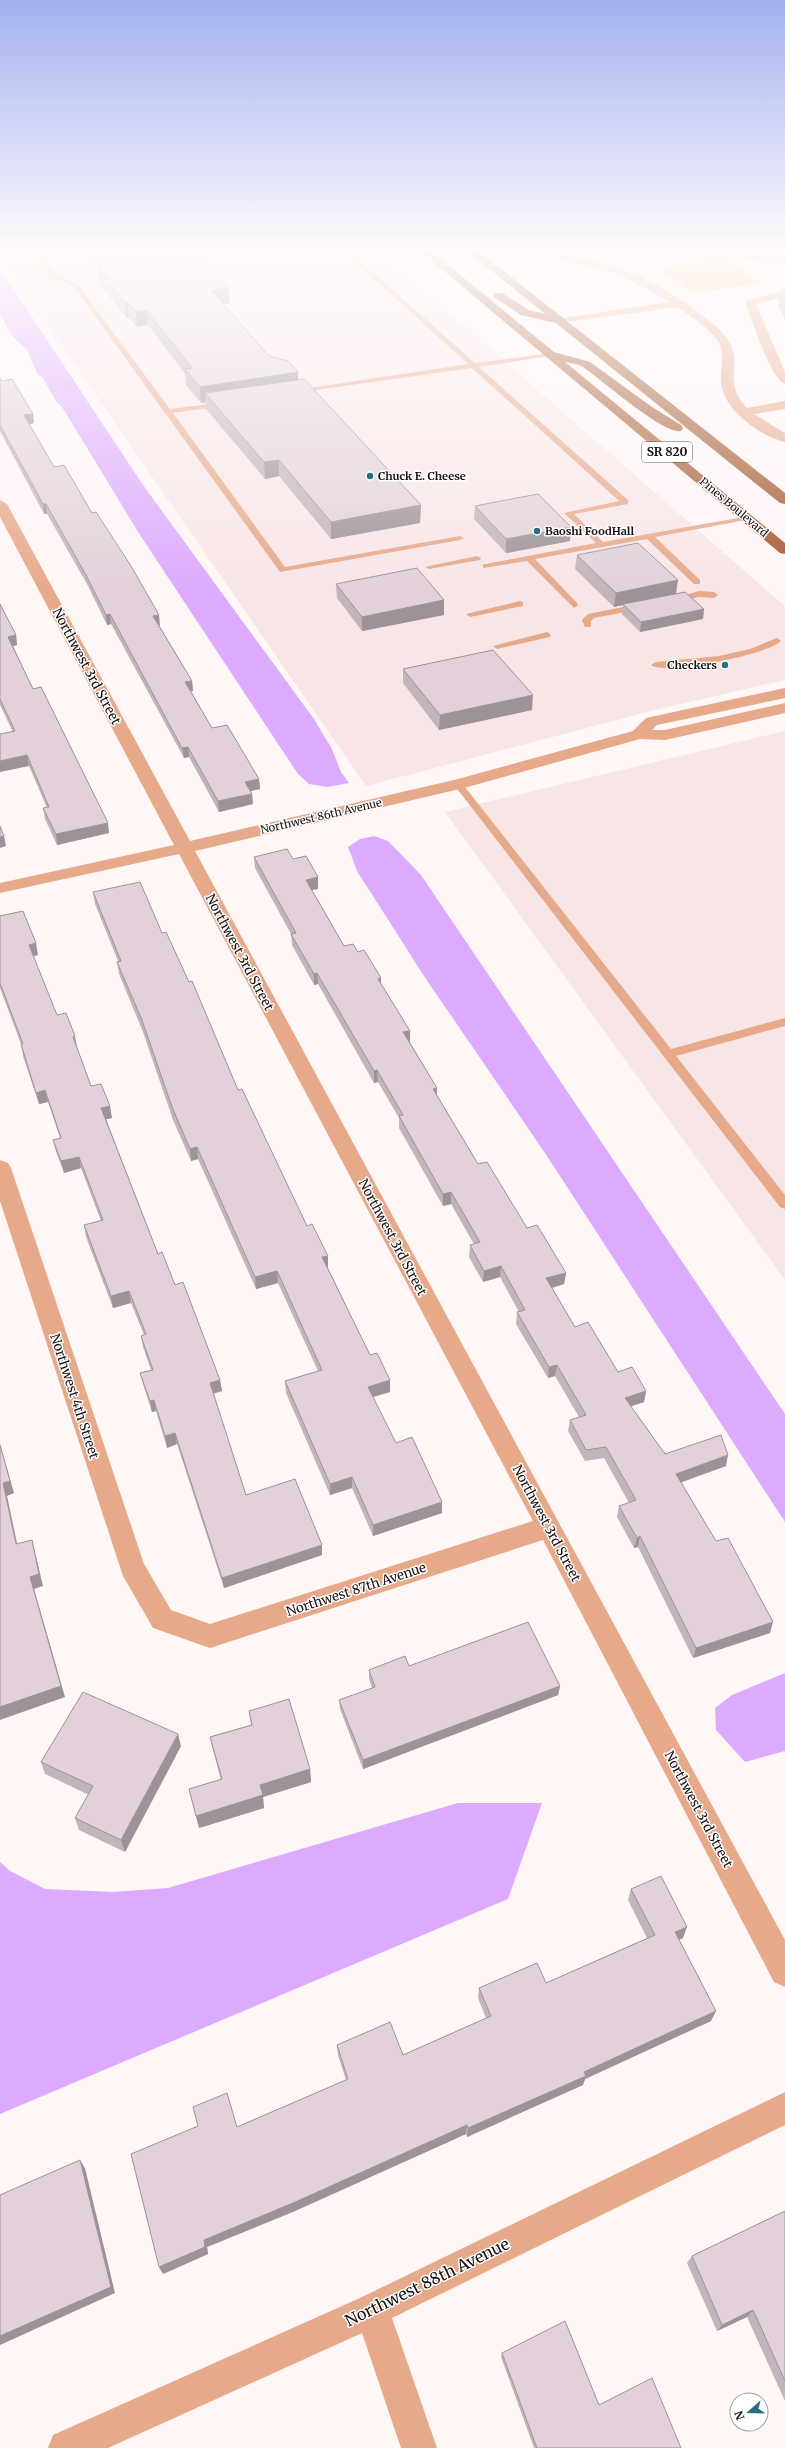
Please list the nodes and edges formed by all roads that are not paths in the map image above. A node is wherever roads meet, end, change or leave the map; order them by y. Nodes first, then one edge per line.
1 (133, 364) edge
2 (471, 364) edge
3 (472, 364) edge
4 (561, 364) edge
5 (586, 364) edge
6 (617, 364) edge
7 (728, 364) edge
8 (776, 364) edge
9 (785, 380) edge
10 (288, 394) edge
11 (228, 403) edge
12 (785, 405) edge
13 (167, 412) junction
14 (745, 412) junction
15 (777, 421) dead end
16 (762, 424) junction
17 (785, 438) edge
18 (723, 450) junction
19 (785, 500) edge
20 (0, 504) edge
21 (746, 518) junction
22 (648, 535) junction
23 (460, 538) dead end
24 (601, 544) junction
25 (785, 550) edge
26 (477, 558) dead end
27 (529, 558) junction
28 (486, 566) dead end
29 (429, 567) dead end
30 (697, 582) dead end
31 (714, 595) dead end
32 (661, 602) edge
33 (520, 604) dead end
34 (574, 605) dead end
35 (646, 605) edge
36 (470, 614) dead end
37 (588, 625) dead end
38 (547, 635) dead end
39 (777, 642) dead end
40 (497, 646) dead end
41 (656, 665) dead end
42 (785, 693) edge
43 (785, 708) edge
44 (639, 734) junction
45 (458, 784) junction
46 (184, 848) junction
47 (0, 888) edge
48 (785, 1022) edge
49 (668, 1054) junction
50 (0, 1168) edge
51 (785, 1204) edge
52 (549, 1527) junction
53 (162, 1619) joint
54 (785, 1972) edge
55 (785, 2108) edge
56 (372, 2310) junction
57 (66, 2448) edge
58 (419, 2448) edge

1 - 13 lane
2 - 10 lane
3 - 24 lane
4 - 21 highway, Pines Boulevard / SR 820
5 - 18 highway
6 - 18 highway, SR 820
7 - 14 street
8 - 9 street
11 - 13 lane
12 - 14 street
13 - 23 lane
14 - 16 street
15 - 16 street
16 - 17 street
18 - 19 highway, SR 820
20 - 46 street, Northwest 3rd Street
21 - 22 lane
21 - 25 highway, Pines Boulevard / SR 820
22 - 24 lane
22 - 30 lane
24 - 27 lane
26 - 29 lane
27 - 28 lane
27 - 34 lane
31 - 32 lane
33 - 36 lane
35 - 37 lane
38 - 40 lane
39 - 41 lane
42 - 44 street, Northwest 86th Avenue
43 - 44 street, Northwest 86th Avenue
44 - 45 street, Northwest 86th Avenue
45 - 46 street, Northwest 86th Avenue
45 - 49 lane
46 - 47 street, Northwest 86th Avenue
46 - 52 street, Northwest 3rd Street
48 - 49 lane
49 - 51 lane
50 - 53 street, Northwest 4th Street
52 - 53 street, Northwest 87th Avenue
52 - 54 street, Northwest 3rd Street
55 - 56 street, Northwest 88th Avenue
56 - 57 street, Northwest 88th Avenue
56 - 58 street

